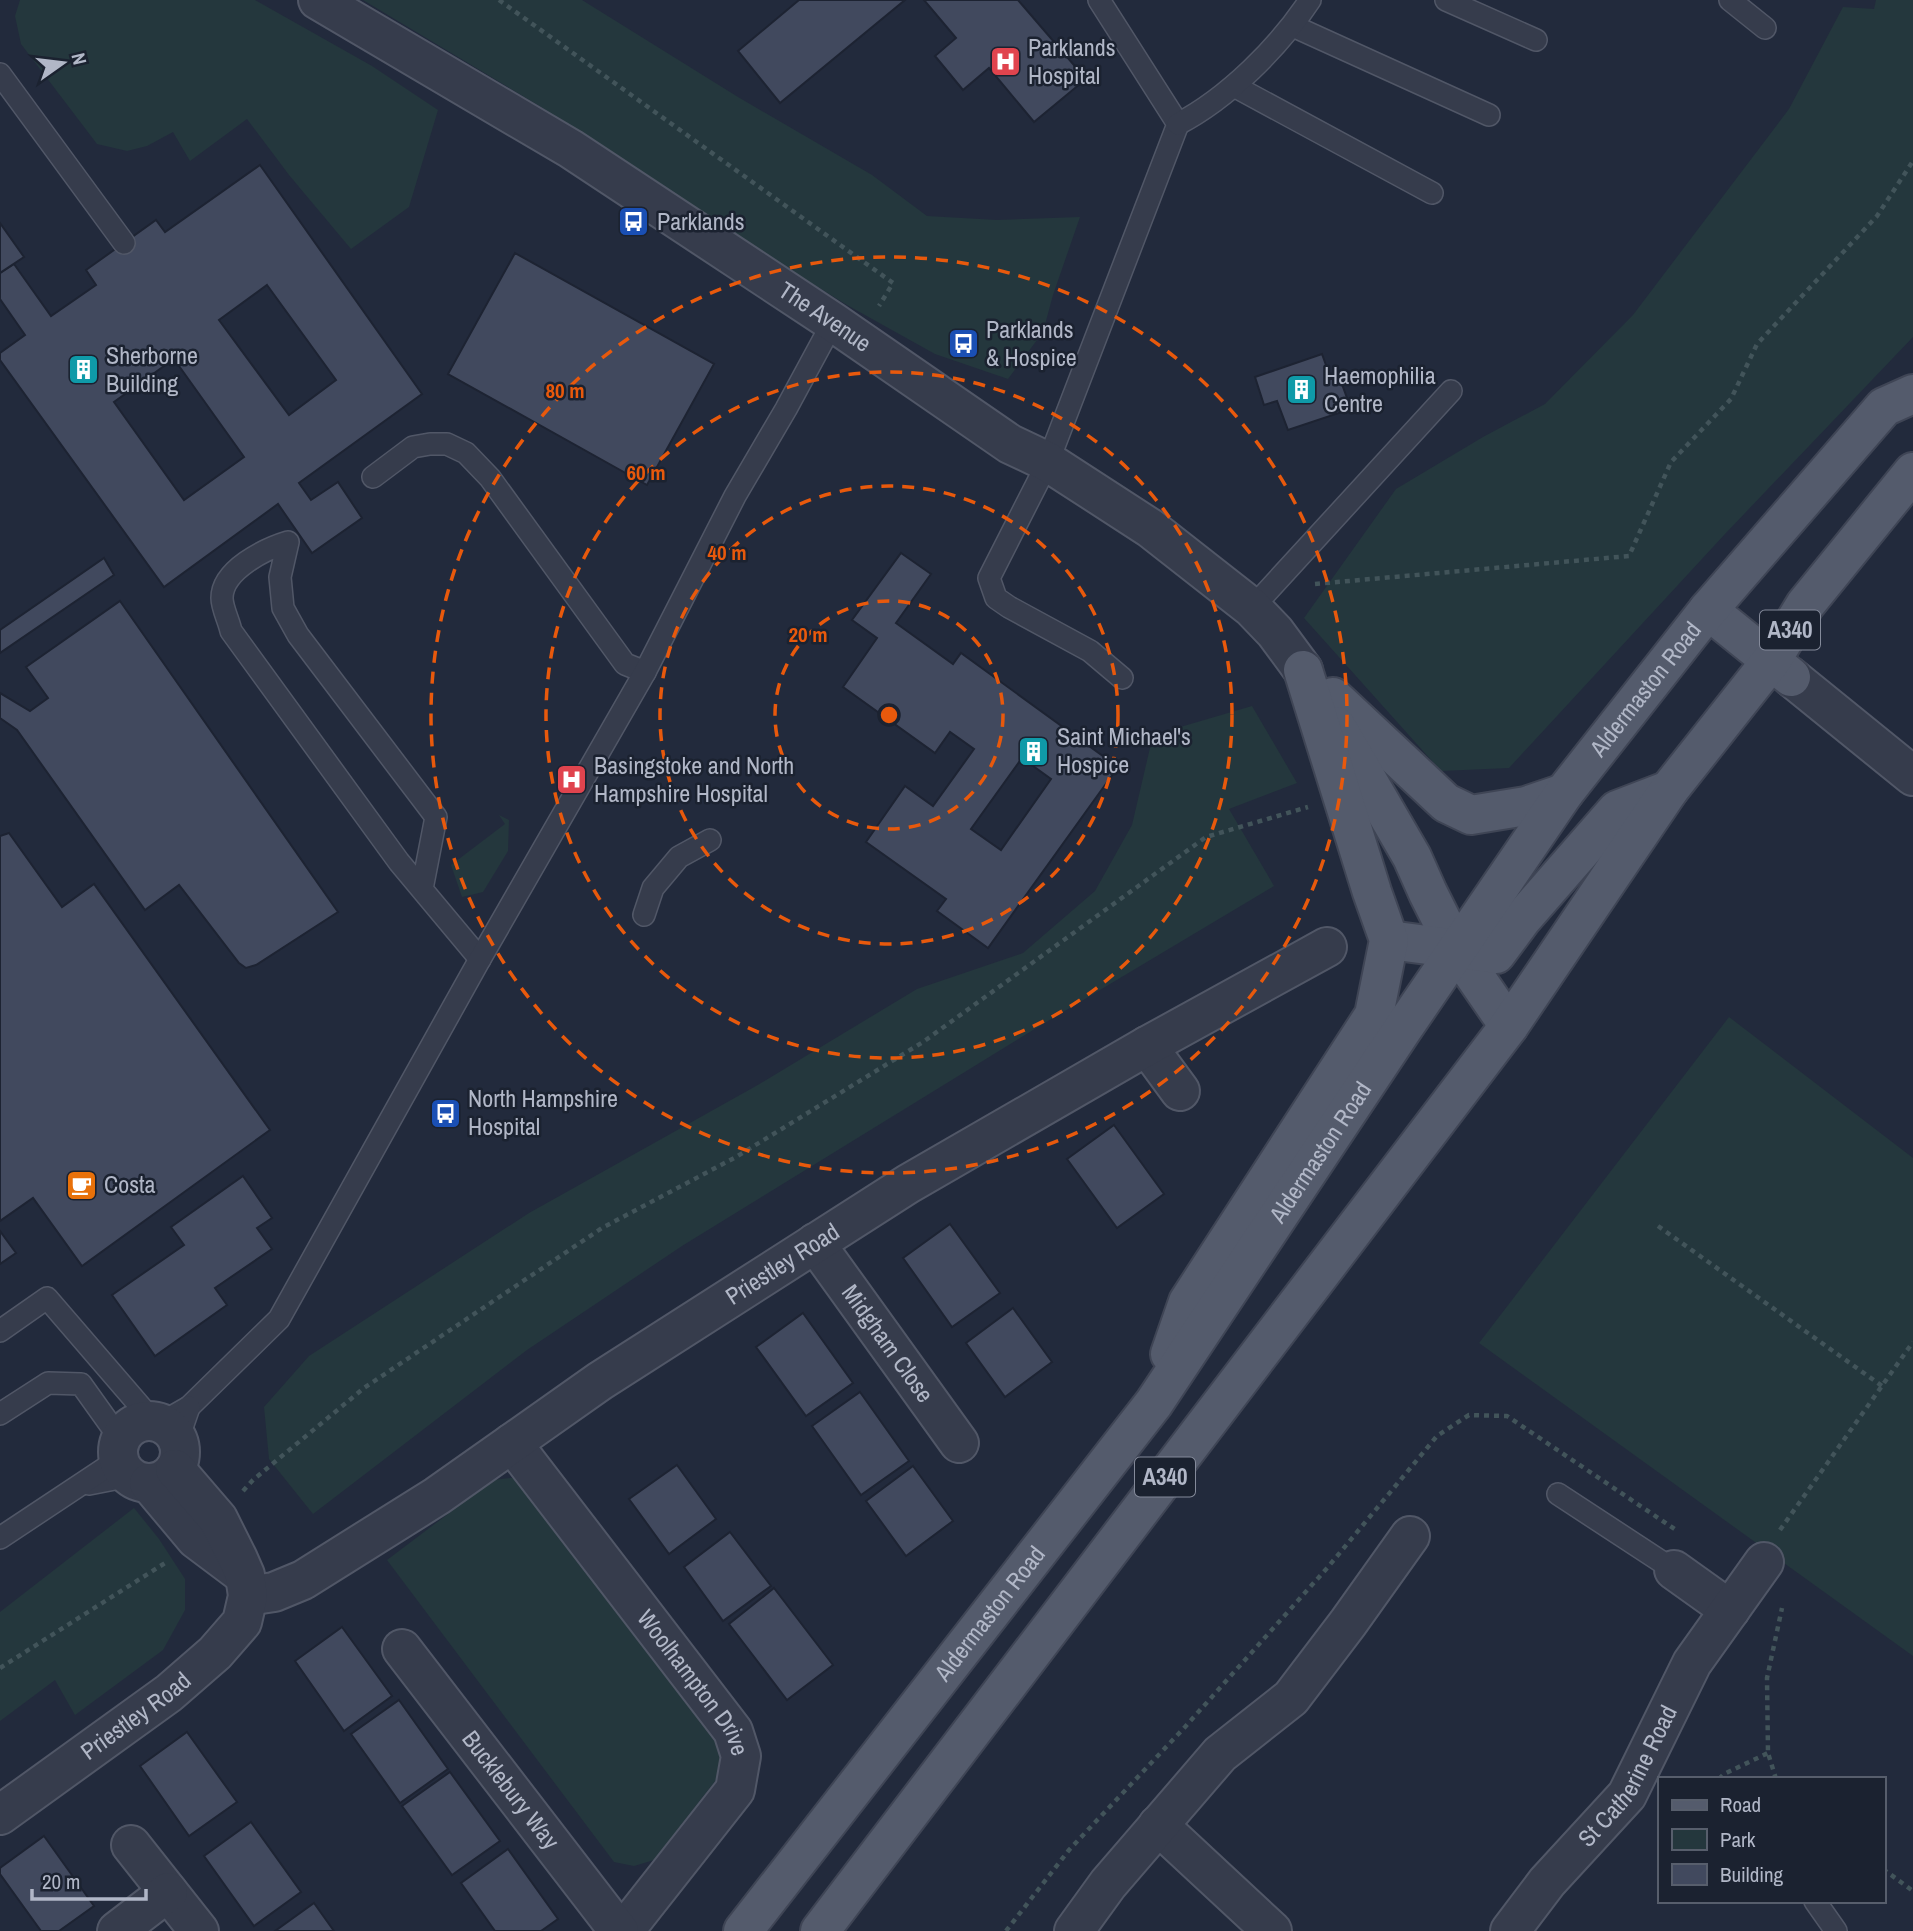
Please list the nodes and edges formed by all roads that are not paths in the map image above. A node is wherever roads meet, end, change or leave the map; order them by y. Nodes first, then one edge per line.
1 (318, 0) edge
2 (1099, 0) edge
3 (1310, 0) edge
4 (1446, 0) edge
5 (1730, 0) edge
6 (1293, 26) junction
7 (1765, 28) dead end
8 (1536, 40) dead end
9 (0, 74) edge
10 (1234, 86) junction
11 (1489, 116) dead end
12 (1178, 124) junction
13 (1432, 192) dead end
14 (124, 243) dead end
15 (845, 331) junction
16 (1451, 391) dead end
17 (1913, 394) edge
18 (1048, 462) junction
19 (1913, 472) edge
20 (373, 477) dead end
21 (1262, 598) junction
22 (1708, 610) junction
23 (1781, 669) junction
24 (1303, 670) junction
25 (645, 672) junction
26 (1122, 678) dead end
27 (1913, 776) edge
28 (1668, 790) junction
29 (1564, 793) junction
30 (710, 840) dead end
31 (422, 889) junction
32 (644, 915) dead end
33 (1389, 940) junction
34 (1327, 947) dead end
35 (1456, 949) junction
36 (480, 959) junction
37 (1509, 1026) junction
38 (1147, 1046) junction
39 (1180, 1091) dead end
40 (816, 1243) junction
41 (0, 1331) edge
42 (1154, 1403) junction
43 (0, 1414) edge
44 (512, 1443) junction
45 (959, 1444) dead end
46 (153, 1446) junction
47 (1558, 1494) dead end
48 (1410, 1536) dead end
49 (0, 1538) edge
50 (1764, 1562) road end
51 (1674, 1570) joint
52 (247, 1586) junction
53 (1730, 1610) junction
54 (402, 1650) dead end
55 (0, 1815) edge
56 (1158, 1825) junction
57 (131, 1845) dead end
58 (169, 1892) junction
59 (1816, 1903) edge
60 (117, 1931) edge
61 (199, 1931) edge
62 (622, 1931) edge
63 (743, 1931) edge
64 (820, 1931) edge
65 (1074, 1931) edge
66 (1272, 1931) edge
67 (1510, 1931) edge
68 (1836, 1931) edge

1 - 15 street, The Avenue
2 - 12 lane
3 - 6 lane
4 - 8 lane
5 - 7 lane
6 - 10 lane
6 - 11 lane
9 - 14 lane
10 - 12 lane
10 - 13 lane
12 - 18 lane
15 - 18 street, The Avenue
15 - 25 lane
16 - 21 lane
17 - 22 main road, Aldermaston Road / A340
18 - 21 street, The Avenue
18 - 26 lane
19 - 23 main road, A340
20 - 25 lane
21 - 24 street, The Avenue
22 - 23 main road
22 - 29 main road, Aldermaston Road / A340
23 - 27 street
23 - 28 main road, A340
24 - 29 main road
24 - 33 main road
24 - 35 main road
25 - 36 lane
28 - 35 main road
28 - 37 main road, A340
29 - 35 main road, Aldermaston Road / A340
30 - 32 lane
31 - 31 lane
31 - 36 lane
33 - 35 main road
33 - 42 main road, A340
34 - 38 street, Priestley Road
35 - 37 main road
35 - 42 main road, Aldermaston Road / A340
36 - 46 lane
37 - 64 main road, A340
38 - 39 street
38 - 40 street, Priestley Road
40 - 44 street, Priestley Road
40 - 45 street, Midgham Close
41 - 46 lane
42 - 63 main road, Aldermaston Road / A340
43 - 46 lane
44 - 52 street, Priestley Road
44 - 62 street, Woolhampton Drive
46 - 49 lane
46 - 52 street
47 - 51 lane
48 - 56 street
50 - 53 street, St Catherine Road
51 - 53 street
52 - 55 street, Priestley Road
53 - 67 street, St Catherine Road
54 - 62 street, Bucklebury Way
56 - 65 street
56 - 66 street
57 - 58 street
58 - 60 street
58 - 61 street
59 - 68 lane

